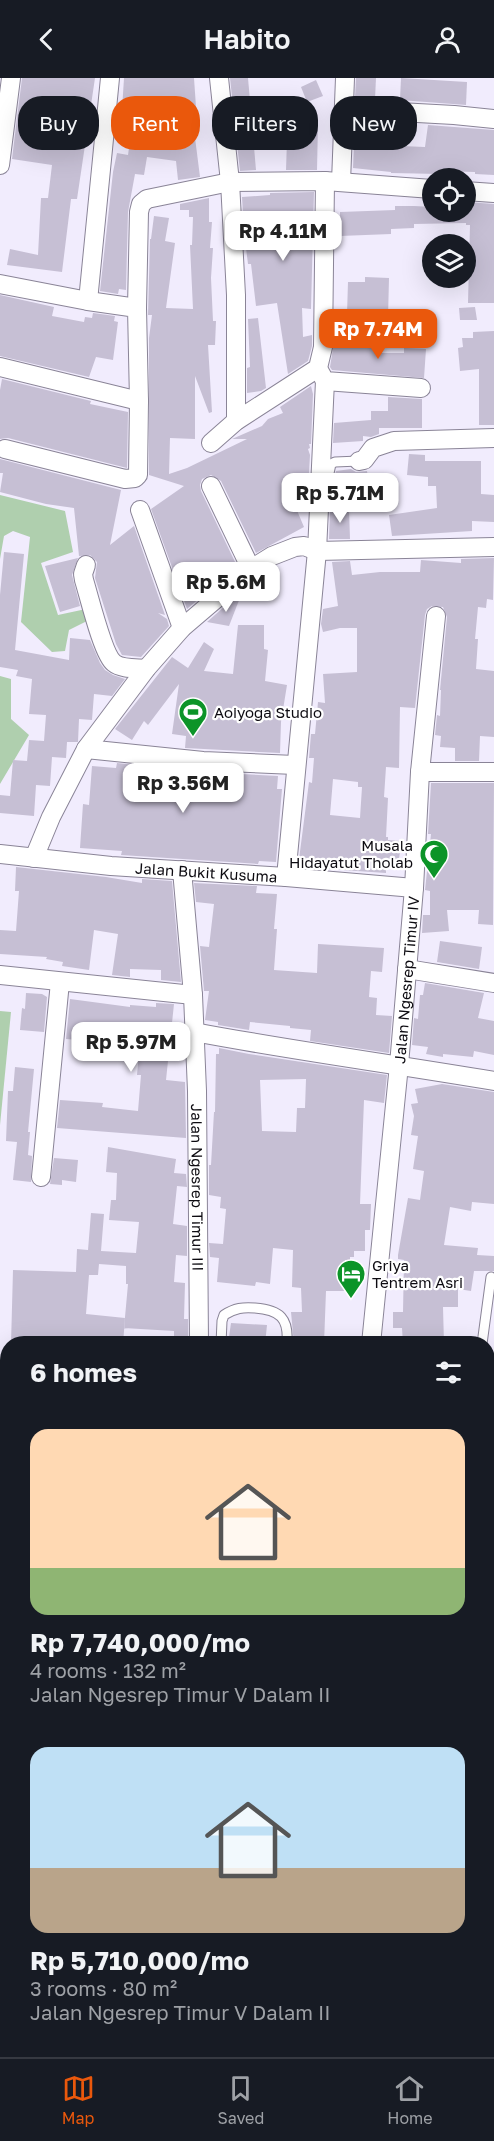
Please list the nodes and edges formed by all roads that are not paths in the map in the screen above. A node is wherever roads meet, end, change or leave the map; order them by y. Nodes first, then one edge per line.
1 (11, 78) edge
2 (110, 78) edge
3 (219, 78) edge
4 (345, 78) edge
5 (344, 96) edge
6 (417, 113) edge
7 (494, 119) edge
8 (338, 150) edge
9 (0, 156) edge
10 (230, 182) junction
11 (333, 182) junction
12 (422, 188) edge
13 (476, 192) edge
14 (494, 193) edge
15 (0, 284) edge
16 (88, 301) junction
17 (137, 308) junction
18 (0, 367) edge
19 (321, 374) junction
20 (421, 388) dead end
21 (139, 401) junction
22 (236, 421) junction
23 (494, 438) edge
24 (211, 443) dead end
25 (5, 449) dead end
26 (359, 461) joint
27 (320, 473) junction
28 (211, 486) dead end
29 (140, 510) dead end
30 (494, 547) edge
31 (316, 551) junction
32 (86, 565) dead end
33 (251, 569) junction
34 (436, 615) dead end
35 (182, 628) junction
36 (146, 669) junction
37 (86, 749) junction
38 (295, 765) junction
39 (420, 772) junction
40 (494, 772) edge
41 (0, 854) edge
42 (34, 858) junction
43 (182, 870) junction
44 (286, 877) junction
45 (414, 888) junction
46 (407, 969) junction
47 (0, 975) edge
48 (60, 982) junction
49 (494, 983) edge
50 (193, 995) junction
51 (194, 1032) junction
52 (399, 1065) junction
53 (494, 1082) edge
54 (41, 1177) dead end
55 (491, 1277) dead end
56 (199, 1336) edge
57 (221, 1336) edge
58 (287, 1336) edge
59 (372, 1336) edge
60 (483, 1336) edge

1 - 9 street
2 - 16 street
3 - 10 street
4 - 5 street
6 - 7 street
8 - 11 street
10 - 11 street
10 - 17 street
10 - 22 street
11 - 12 street
11 - 19 street
13 - 14 street
15 - 16 street
16 - 17 street
17 - 21 street
18 - 21 street
19 - 20 street
19 - 22 street
19 - 27 street
21 - 25 street
22 - 24 street
23 - 26 street
26 - 27 lane
27 - 31 street
28 - 33 street
29 - 35 street
30 - 31 street
31 - 33 street
31 - 38 street
32 - 36 street
33 - 35 street
34 - 39 street, Jalan Ngesrep Timur IV
35 - 36 street
36 - 37 street
37 - 38 street
37 - 42 street
38 - 44 street
39 - 40 street
39 - 45 street, Jalan Ngesrep Timur IV
41 - 42 street, Jalan Bukit Kusuma
42 - 43 street, Jalan Bukit Kusuma
43 - 44 street, Jalan Bukit Kusuma
43 - 50 street, Jalan Ngesrep Timur III
44 - 45 street, Jalan Bukit Kusuma
45 - 46 street, Jalan Ngesrep Timur IV
46 - 49 street
46 - 52 street, Jalan Ngesrep Timur IV
47 - 48 street
48 - 50 street
48 - 54 street
50 - 51 street, Jalan Ngesrep Timur III
51 - 52 street
51 - 56 street, Jalan Ngesrep Timur III
52 - 53 street
52 - 59 street, Jalan Ngesrep Timur IV
55 - 60 lane
57 - 58 lane

